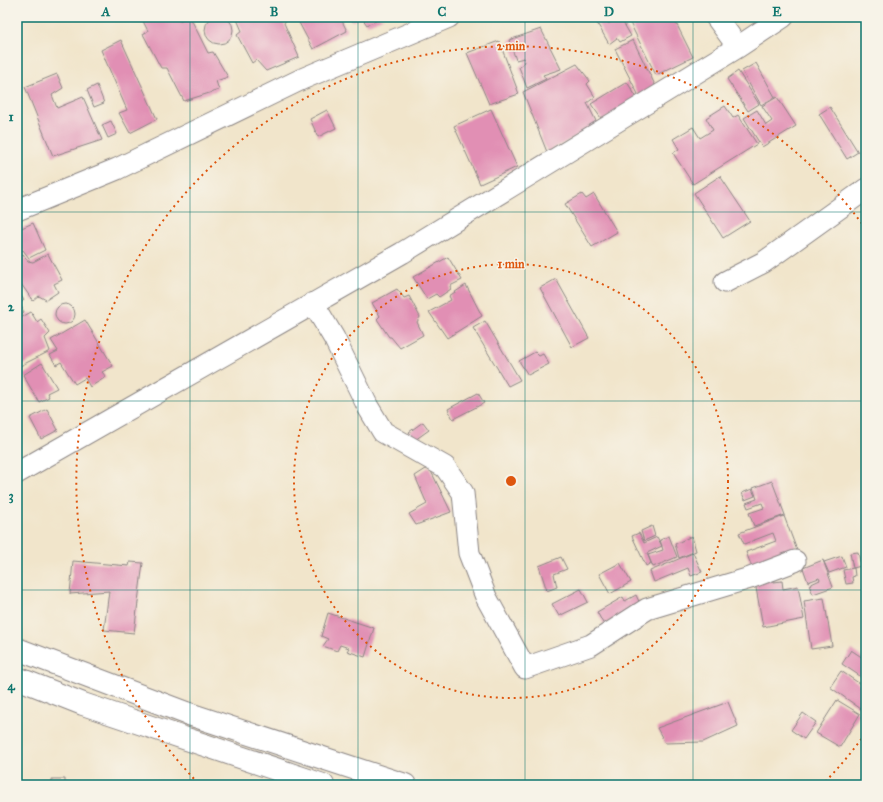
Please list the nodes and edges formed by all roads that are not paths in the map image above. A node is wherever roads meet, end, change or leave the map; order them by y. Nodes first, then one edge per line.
1 (449, 17) edge
2 (716, 17) edge
3 (783, 17) edge
4 (738, 47) junction
5 (866, 189) edge
6 (17, 210) edge
7 (726, 282) dead end
8 (313, 303) junction
9 (17, 473) edge
10 (795, 561) dead end
11 (17, 649) edge
12 (17, 678) edge
13 (323, 785) edge
14 (404, 785) edge

1 - 6 street
2 - 4 street
3 - 4 street
4 - 8 street
5 - 7 street
8 - 9 street
8 - 10 street
11 - 14 highway
12 - 13 highway

